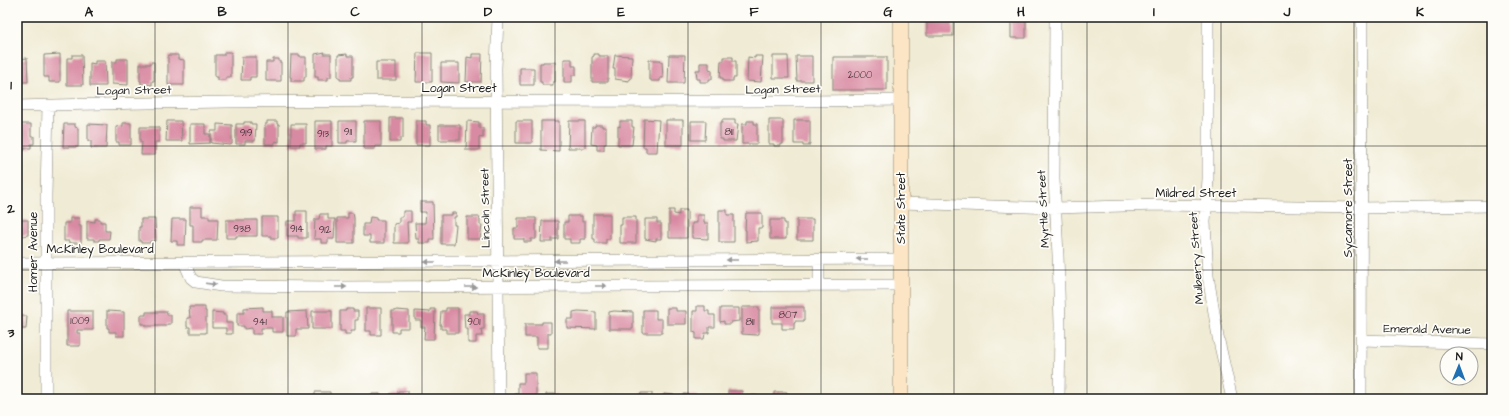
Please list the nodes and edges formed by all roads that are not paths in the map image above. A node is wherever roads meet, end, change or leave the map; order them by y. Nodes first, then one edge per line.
1 (498, 17) edge
2 (901, 17) edge
3 (1055, 17) edge
4 (1208, 17) edge
5 (1362, 17) edge
6 (900, 100) junction
7 (497, 101) junction
8 (48, 105) junction
9 (17, 106) edge
10 (901, 203) junction
11 (1206, 206) junction
12 (1492, 206) edge
13 (1055, 208) junction
14 (1361, 208) junction
15 (901, 259) junction
16 (819, 260) junction
17 (184, 262) junction
18 (498, 262) junction
19 (17, 263) edge
20 (46, 263) junction
21 (901, 285) junction
22 (498, 286) junction
23 (819, 286) junction
24 (1361, 340) junction
25 (1492, 344) edge
26 (46, 399) edge
27 (499, 399) edge
28 (901, 399) edge
29 (1059, 399) edge
30 (1232, 399) edge
31 (1361, 399) edge

1 - 7 street, Lincoln Street
2 - 6 street, State Street
3 - 13 street, Myrtle Street
4 - 11 street, Mulberry Street
5 - 14 street, Sycamore Street
6 - 7 street, Logan Street
6 - 10 street, State Street
7 - 8 street, Logan Street
7 - 18 street, Lincoln Street
8 - 9 street, Logan Street
8 - 20 street, Homer Avenue
10 - 13 street, Mildred Street
10 - 15 street, State Street
11 - 13 street, Mildred Street
11 - 14 street, Mildred Street
11 - 30 street, Mulberry Street
12 - 14 street, Mildred Street
13 - 29 street, Myrtle Street
14 - 24 street, Sycamore Street
15 -> 16 street, McKinley Boulevard
15 - 21 street, State Street
16 -> 18 street, McKinley Boulevard
16 - 23 street
18 -> 17 street, McKinley Boulevard
17 - 20 street, McKinley Boulevard
17 -> 22 street, McKinley Boulevard
18 - 22 street, Lincoln Street
19 - 20 street, McKinley Boulevard
20 - 26 street, Homer Avenue
21 - 23 street, McKinley Boulevard
21 - 28 street, State Street
22 -> 23 street, McKinley Boulevard
22 - 27 street, Lincoln Street
24 - 25 street, Emerald Avenue
24 - 31 street, Sycamore Street

